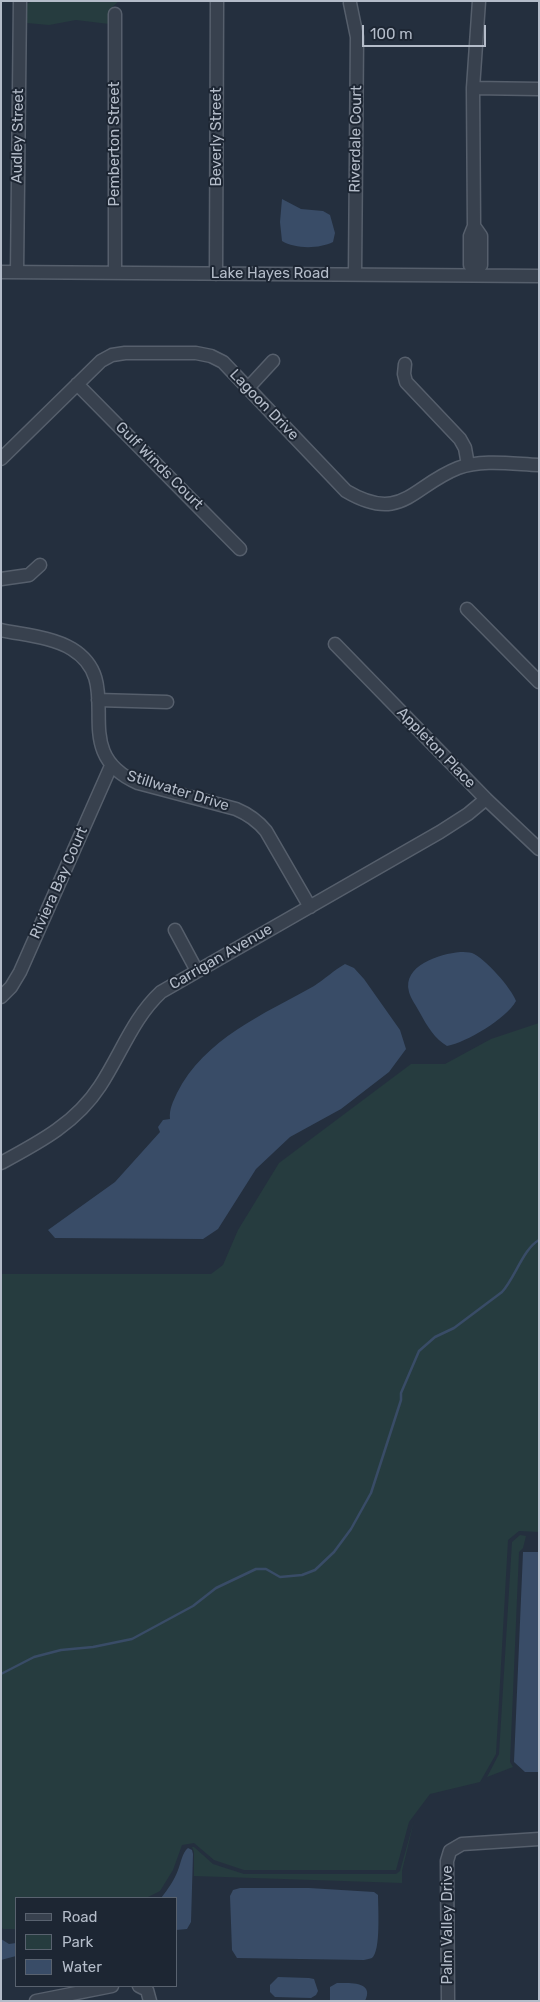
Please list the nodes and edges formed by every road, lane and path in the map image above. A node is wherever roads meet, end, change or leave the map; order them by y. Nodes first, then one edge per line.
1 (20, 1) edge
2 (217, 1) edge
3 (479, 1) edge
4 (350, 3) dead end
5 (115, 14) dead end
6 (473, 88) junction
7 (539, 89) edge
8 (1, 272) edge
9 (17, 272) junction
10 (475, 272) junction
11 (114, 273) junction
12 (216, 274) junction
13 (355, 274) junction
14 (539, 276) edge
15 (273, 361) dead end
16 (405, 364) dead end
17 (77, 384) junction
18 (248, 388) junction
19 (1, 459) edge
20 (539, 464) edge
21 (468, 465) junction
22 (240, 549) dead end
23 (40, 566) dead end
24 (1, 579) edge
25 (467, 609) dead end
26 (1, 630) edge
27 (335, 644) dead end
28 (539, 682) edge
29 (98, 700) junction
30 (166, 702) dead end
31 (111, 766) junction
32 (486, 799) junction
33 (539, 849) edge
34 (310, 907) junction
35 (175, 930) dead end
36 (196, 970) junction
37 (1, 997) edge
38 (1, 1163) edge
39 (539, 1839) edge
40 (107, 1987) edge
41 (141, 1987) edge
42 (36, 2001) edge
43 (150, 2001) edge
44 (448, 2001) edge

1 - 9 street, Audley Street
2 - 12 street, Beverly Street
3 - 6 street
4 - 13 street, Riverdale Court
5 - 11 street, Pemberton Street
6 - 7 street
6 - 10 street
8 - 9 street, Lake Hayes Road
9 - 11 street, Lake Hayes Road
10 - 13 street, Lake Hayes Road
10 - 14 street, Lake Hayes Road
11 - 12 street, Lake Hayes Road
12 - 13 street, Lake Hayes Road
15 - 18 street
16 - 21 street
17 - 18 street, Lagoon Drive
17 - 19 street, Lagoon Drive
17 - 22 street, Gulf Winds Court
18 - 21 street, Lagoon Drive
20 - 21 street, Lagoon Drive
23 - 24 street
25 - 28 street
26 - 29 street, Stillwater Drive
27 - 32 street, Appleton Place
29 - 30 street
29 - 31 street, Stillwater Drive
31 - 34 street, Stillwater Drive
31 - 37 street, Riviera Bay Court
32 - 33 street, Appleton Place
32 - 34 street, Carrigan Avenue
34 - 36 street, Carrigan Avenue
35 - 36 street
36 - 38 street, Carrigan Avenue
39 - 44 street, Palm Valley Drive
40 - 42 street
41 - 43 street

